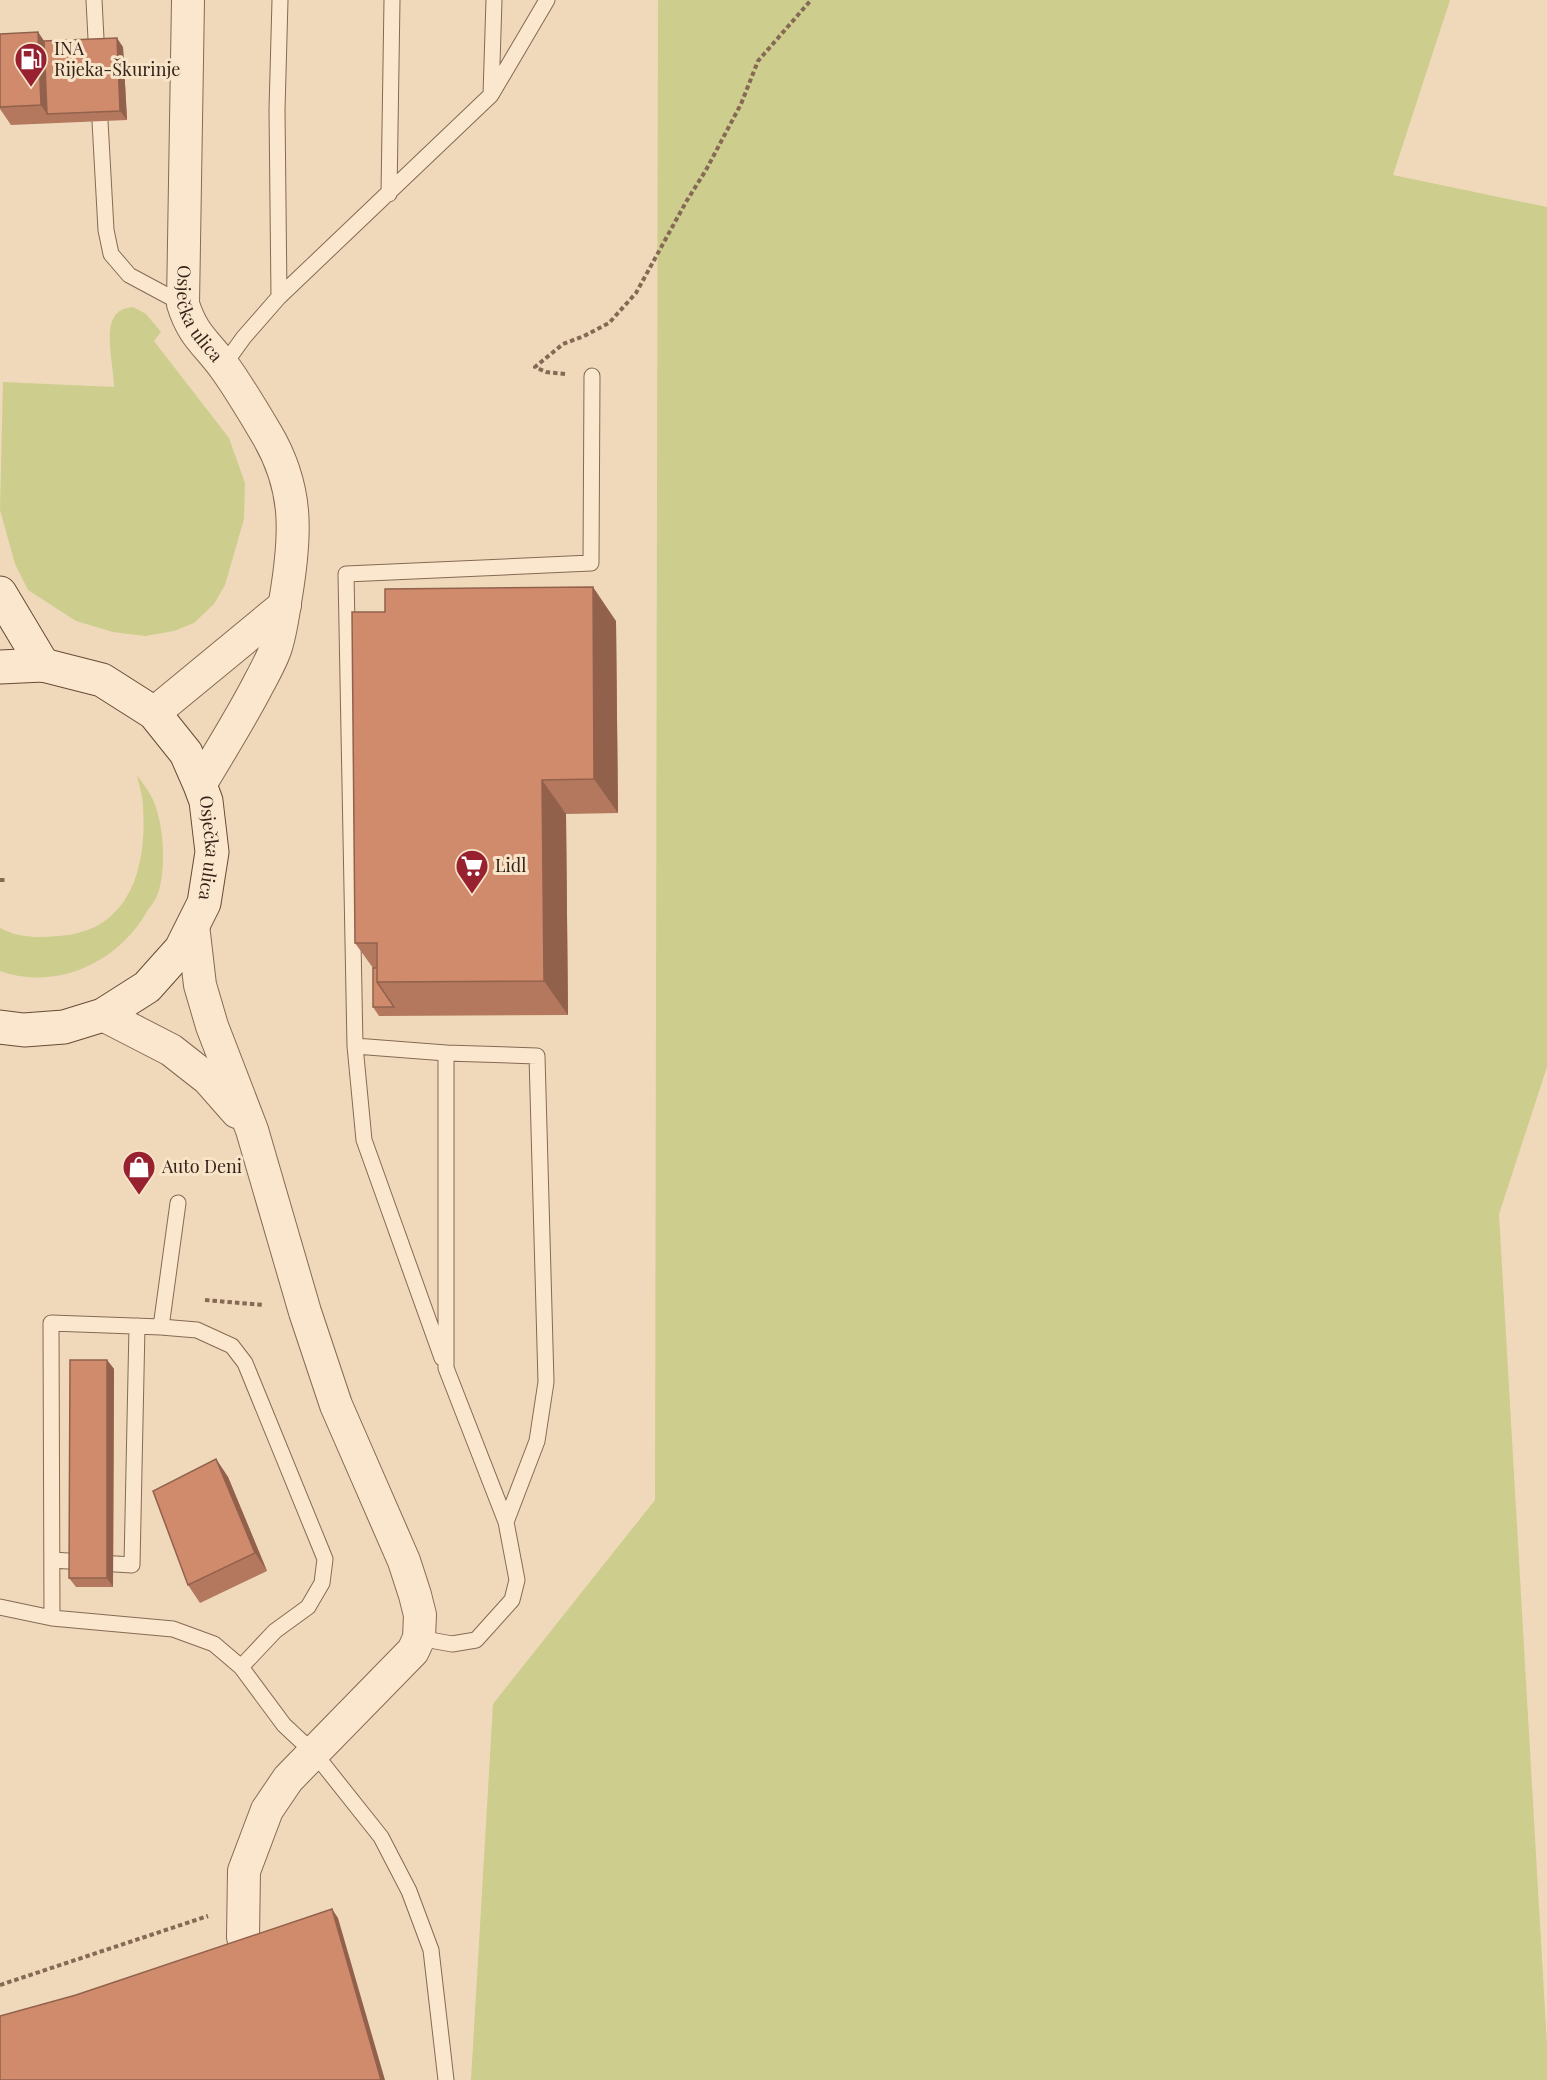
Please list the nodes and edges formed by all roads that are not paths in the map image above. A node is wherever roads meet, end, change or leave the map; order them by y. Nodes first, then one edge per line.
1 (94, 0) edge
2 (188, 0) edge
3 (280, 0) edge
4 (392, 0) edge
5 (494, 0) edge
6 (547, 0) edge
7 (97, 69) edge
8 (99, 92) edge
9 (491, 95) junction
10 (389, 194) junction
11 (279, 297) junction
12 (183, 304) junction
13 (223, 366) junction
14 (592, 376) road end
15 (0, 593) edge
16 (285, 605) junction
17 (43, 665) junction
18 (0, 667) edge
19 (154, 713) junction
20 (200, 786) junction
21 (193, 925) junction
22 (103, 1015) junction
23 (0, 1027) edge
24 (355, 1046) junction
25 (446, 1053) junction
26 (252, 1130) junction
27 (178, 1203) dead end
28 (137, 1326) junction
29 (161, 1327) junction
30 (446, 1368) junction
31 (506, 1522) junction
32 (52, 1560) junction
33 (0, 1607) edge
34 (52, 1618) junction
35 (419, 1638) junction
36 (241, 1667) junction
37 (315, 1754) junction
38 (243, 1937) edge
39 (446, 2080) edge

1 - 7 lane
2 - 12 street, Osječka ulica
3 - 11 lane
4 - 10 lane
5 - 9 lane
6 - 9 lane
8 - 12 lane
9 - 10 lane
10 - 11 lane
11 - 13 lane
12 - 13 street, Osječka ulica
13 - 16 street, Osječka ulica
14 - 24 lane
15 - 17 street
16 - 19 street
16 - 20 street, Osječka ulica
17 - 18 street, Osječka ulica
17 - 19 street, Osječka ulica
19 - 20 street, Osječka ulica
20 - 21 street, Osječka ulica
21 - 22 street, Osječka ulica
21 - 26 street
22 - 23 street, Osječka ulica
22 - 26 street
24 - 25 lane
24 - 30 lane
25 - 30 lane
25 - 31 lane
26 - 35 street
27 - 29 lane
28 - 29 lane
28 - 32 lane
28 - 32 lane
29 - 36 lane
30 - 31 lane
31 - 35 lane
32 - 34 lane
33 - 34 lane
34 - 36 lane
35 - 37 street
36 - 37 lane
37 - 38 street
37 - 39 lane

